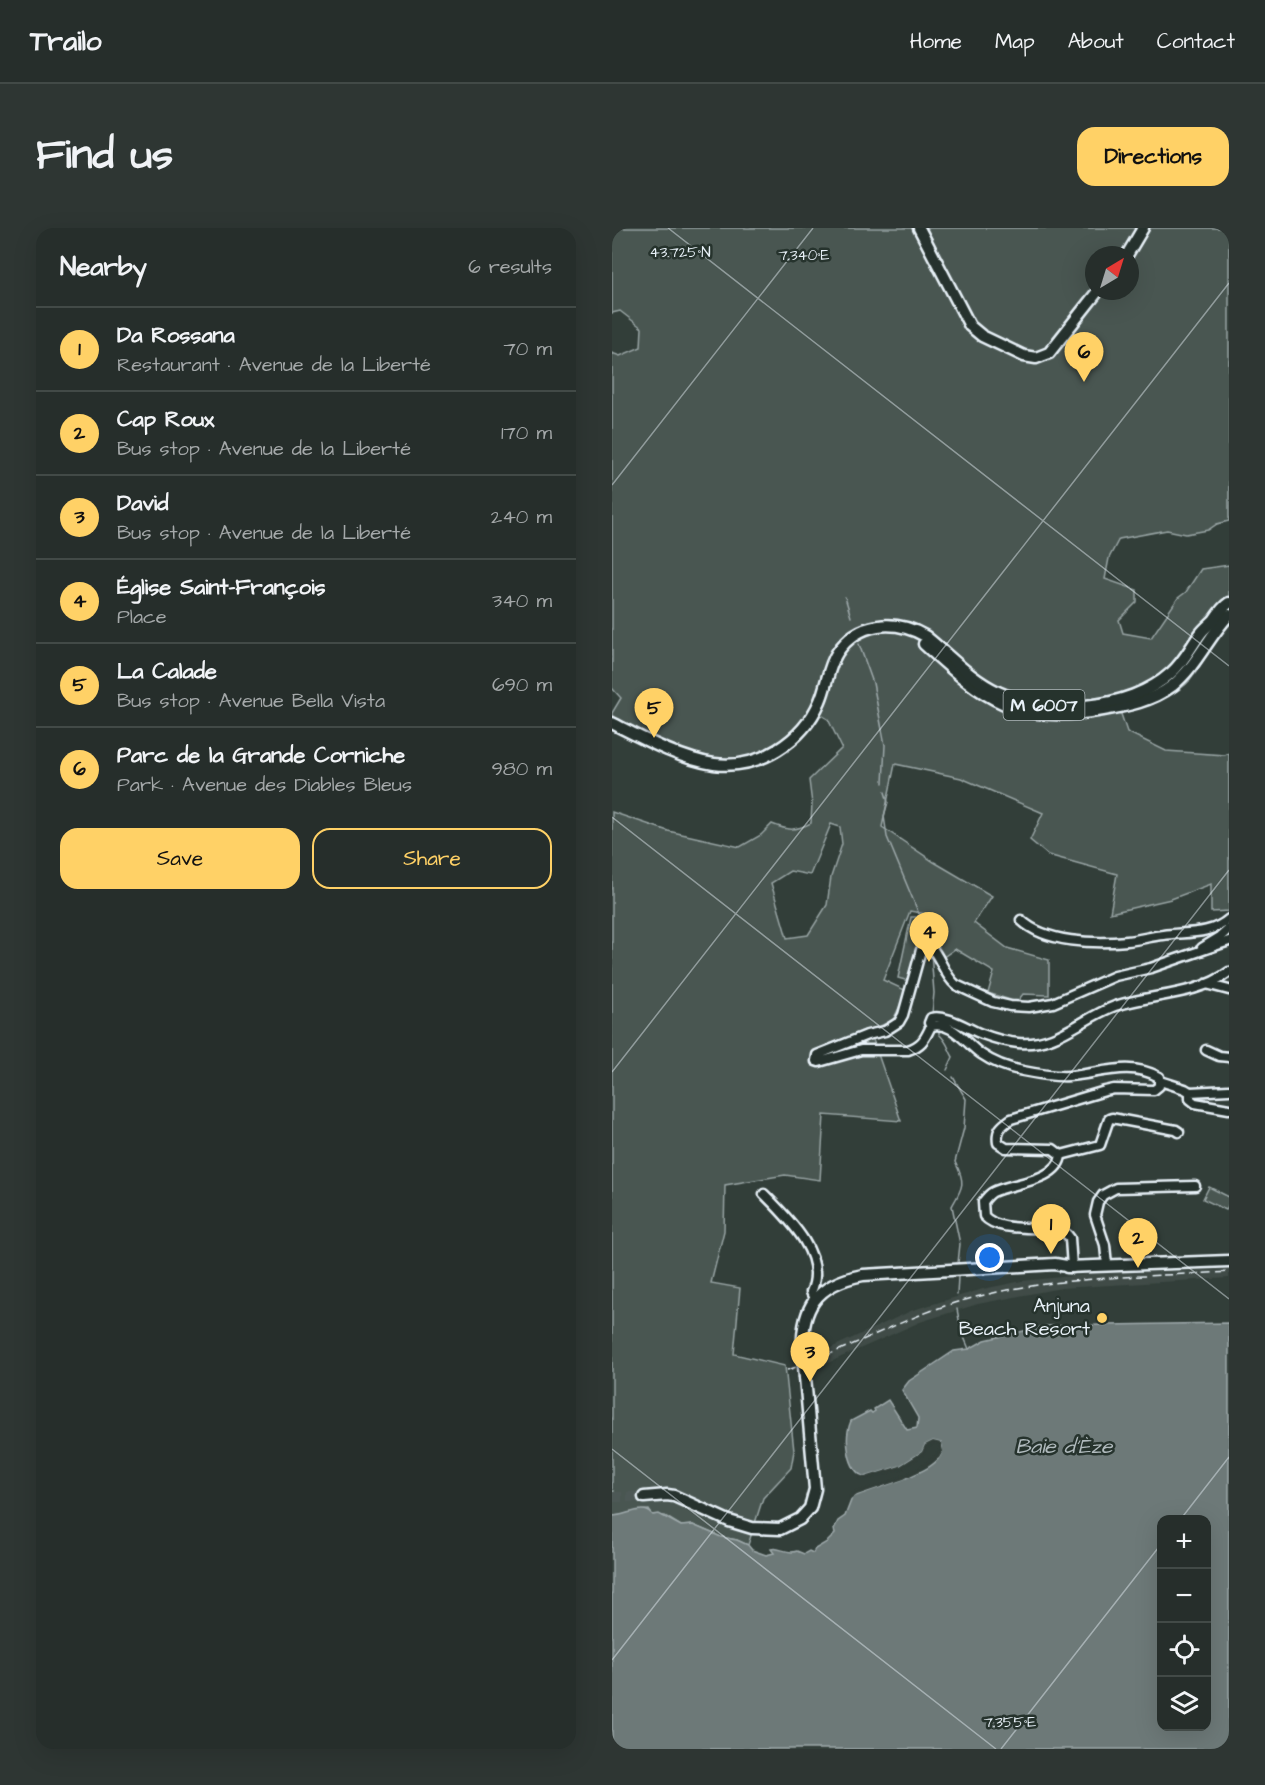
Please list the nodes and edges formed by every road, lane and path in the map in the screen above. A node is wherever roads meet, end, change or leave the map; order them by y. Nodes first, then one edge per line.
1 (919, 228) edge
2 (1143, 228) edge
3 (1132, 246) edge
4 (1091, 300) edge
5 (1229, 603) edge
6 (1229, 615) edge
7 (1209, 626) junction
8 (846, 643) junction
9 (1196, 660) junction
10 (1126, 698) junction
11 (612, 723) edge
12 (1229, 919) edge
13 (1021, 920) dead end
14 (1229, 929) edge
15 (1229, 941) edge
16 (1199, 953) junction
17 (1229, 972) edge
18 (1206, 984) junction
19 (1229, 990) edge
20 (931, 1026) junction
21 (1206, 1050) dead end
22 (1229, 1057) edge
23 (1160, 1081) junction
24 (1229, 1090) edge
25 (1190, 1092) junction
26 (1229, 1109) edge
27 (1179, 1132) dead end
28 (1061, 1155) junction
29 (1195, 1186) dead end
30 (764, 1194) dead end
31 (1229, 1261) edge
32 (1107, 1265) junction
33 (1072, 1267) junction
34 (814, 1299) junction
35 (644, 1497) tunnel mouth

1 - 4 main road
2 - 3 main road
5 - 7 main road, M 6007
6 - 9 main road, M 6007
7 - 9 main road
7 - 10 main road, M 6007
8 - 9 main road, M 6007
8 - 10 main road, M 6007
8 - 11 main road, M 6007
9 - 10 main road
12 - 13 street
14 - 16 street
15 - 16 street
16 - 20 street
17 - 18 street
18 - 19 street
18 - 20 street
20 - 23 street
21 - 22 street
23 - 25 street
23 - 28 street
24 - 25 street
25 - 26 street
27 - 28 street
28 - 33 street
29 - 32 street
30 - 34 street
31 - 32 main road
32 - 33 main road
33 - 34 main road
34 - 35 main road, bridge

